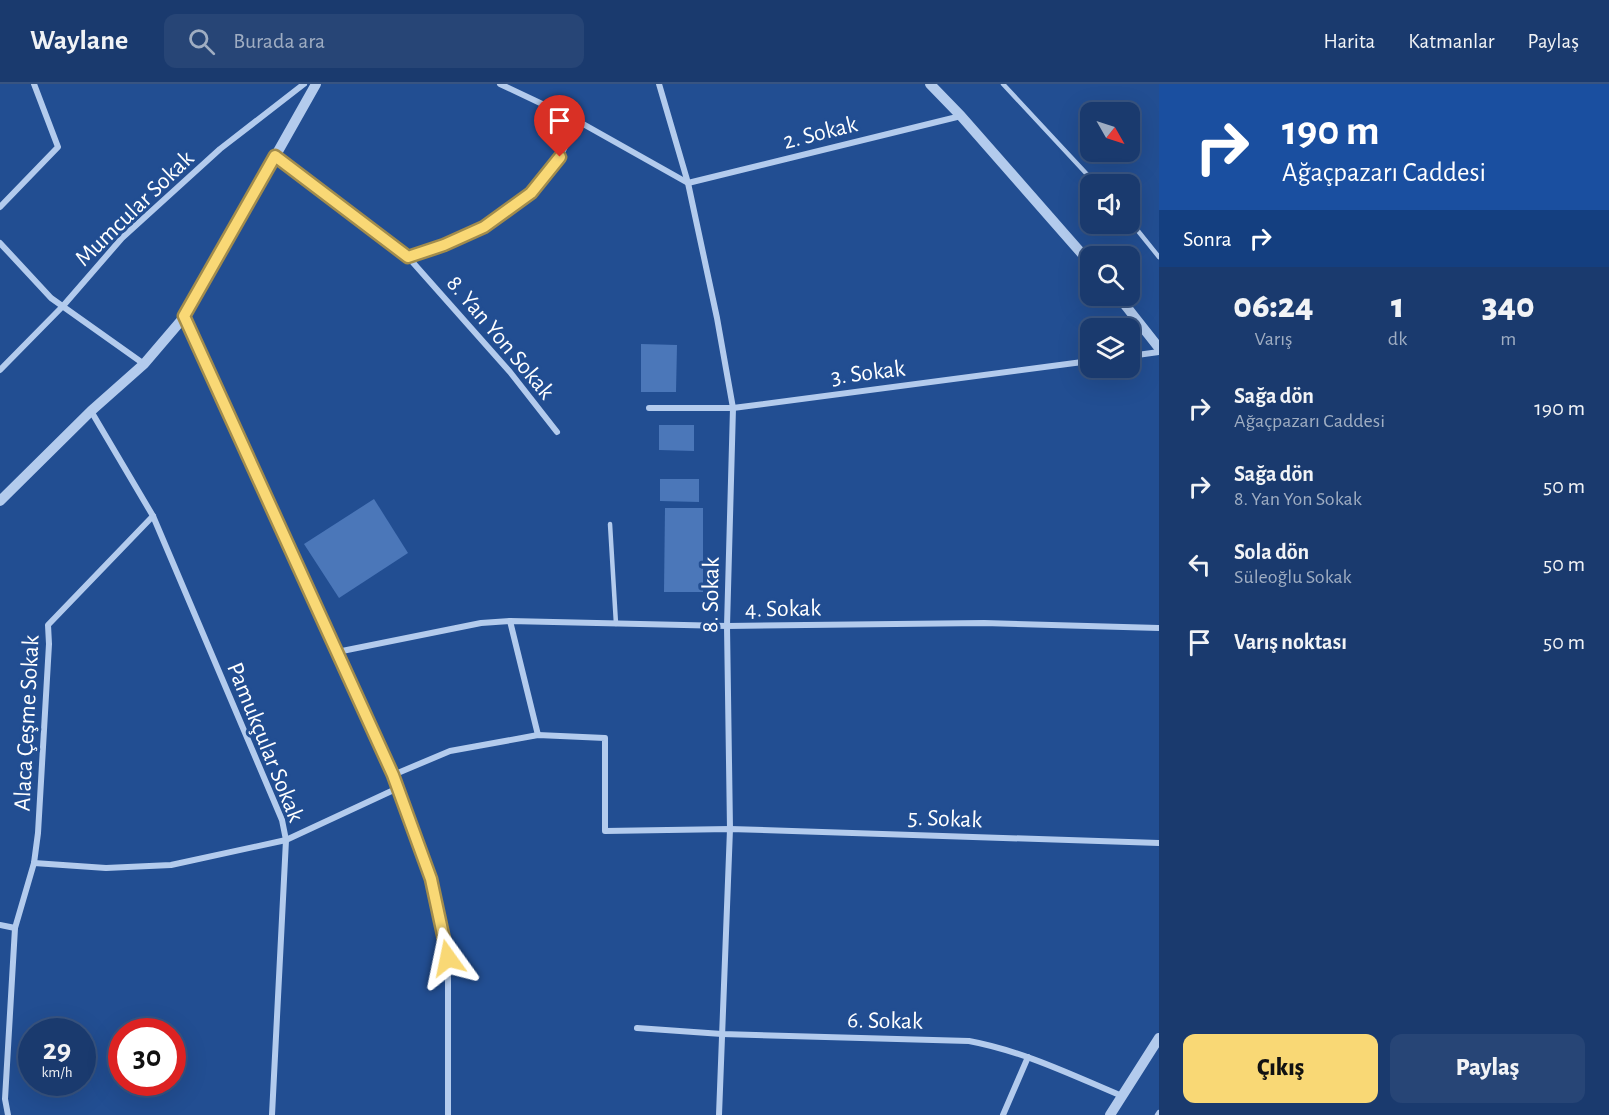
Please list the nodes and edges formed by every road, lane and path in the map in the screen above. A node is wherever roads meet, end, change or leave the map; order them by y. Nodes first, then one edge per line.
1 (34, 84) edge
2 (304, 84) edge
3 (316, 84) edge
4 (500, 84) edge
5 (659, 84) edge
6 (930, 84) edge
7 (1003, 84) edge
8 (961, 116) junction
9 (576, 120) junction
10 (275, 156) junction
11 (1087, 174) edge
12 (688, 183) junction
13 (0, 207) edge
14 (1140, 233) edge
15 (0, 243) edge
16 (1080, 252) edge
17 (408, 257) junction
18 (1159, 257) edge
19 (63, 306) junction
20 (1126, 306) edge
21 (184, 316) junction
22 (1159, 348) edge
23 (1159, 352) edge
24 (1140, 355) edge
25 (1080, 362) edge
26 (144, 364) junction
27 (0, 370) edge
28 (649, 408) dead end
29 (733, 408) junction
30 (91, 411) junction
31 (557, 432) dead end
32 (0, 501) edge
33 (153, 516) junction
34 (610, 524) dead end
35 (510, 621) junction
36 (616, 624) junction
37 (727, 626) junction
38 (1159, 628) edge
39 (338, 652) junction
40 (538, 735) junction
41 (393, 775) junction
42 (398, 788) junction
43 (730, 829) junction
44 (286, 840) junction
45 (1159, 843) edge
46 (34, 863) junction
47 (0, 925) edge
48 (15, 928) junction
49 (637, 1028) dead end
50 (722, 1034) junction
51 (1159, 1038) edge
52 (1028, 1057) junction
53 (1122, 1096) junction
54 (8, 1115) edge
55 (272, 1115) edge
56 (448, 1115) edge
57 (719, 1115) edge
58 (1003, 1115) edge
59 (1110, 1115) edge

1 - 13 street
2 - 19 street, Mumcular Sokak
3 - 10 street
4 - 9 street
5 - 12 street, 8. Sokak
6 - 8 street
7 - 11 lane
8 - 12 street, 2. Sokak
8 - 16 street
9 - 12 street
9 - 17 street
10 - 17 street, 8. Yan Yon Sokak
10 - 21 street
12 - 29 street, 8. Sokak
14 - 18 lane
15 - 19 street
17 - 31 street, 8. Yan Yon Sokak
19 - 26 street
19 - 27 street, Mumcular Sokak
20 - 22 street
21 - 26 street
21 - 39 street
23 - 24 street
25 - 29 street, 3. Sokak
26 - 30 street
28 - 29 street, 3. Sokak
29 - 37 street, 8. Sokak
30 - 32 street
30 - 33 street, Pamukçular Sokak
33 - 44 street, Pamukçular Sokak
33 - 46 street, Alaca Çeşme Sokak
34 - 36 lane
35 - 36 street, 4. Sokak
35 - 39 street, 4. Sokak
35 - 40 street
36 - 37 street, 4. Sokak
37 - 38 street, 4. Sokak
37 - 43 street, 8. Sokak
39 - 41 street
40 - 41 street
40 - 43 street, 5. Sokak
41 - 42 street
42 - 44 street
42 - 56 street
43 - 45 street, 5. Sokak
43 - 50 street, 8. Sokak
44 - 46 street
44 - 55 street, Pamukçular Sokak
46 - 48 street, Alaca Çeşme Sokak
47 - 48 street
48 - 54 street, Alaca Çeşme Sokak
49 - 50 street, 6. Sokak
50 - 52 street, 6. Sokak
50 - 57 street, 8. Sokak
51 - 53 street
52 - 53 street, 6. Sokak
52 - 58 street
53 - 59 street

